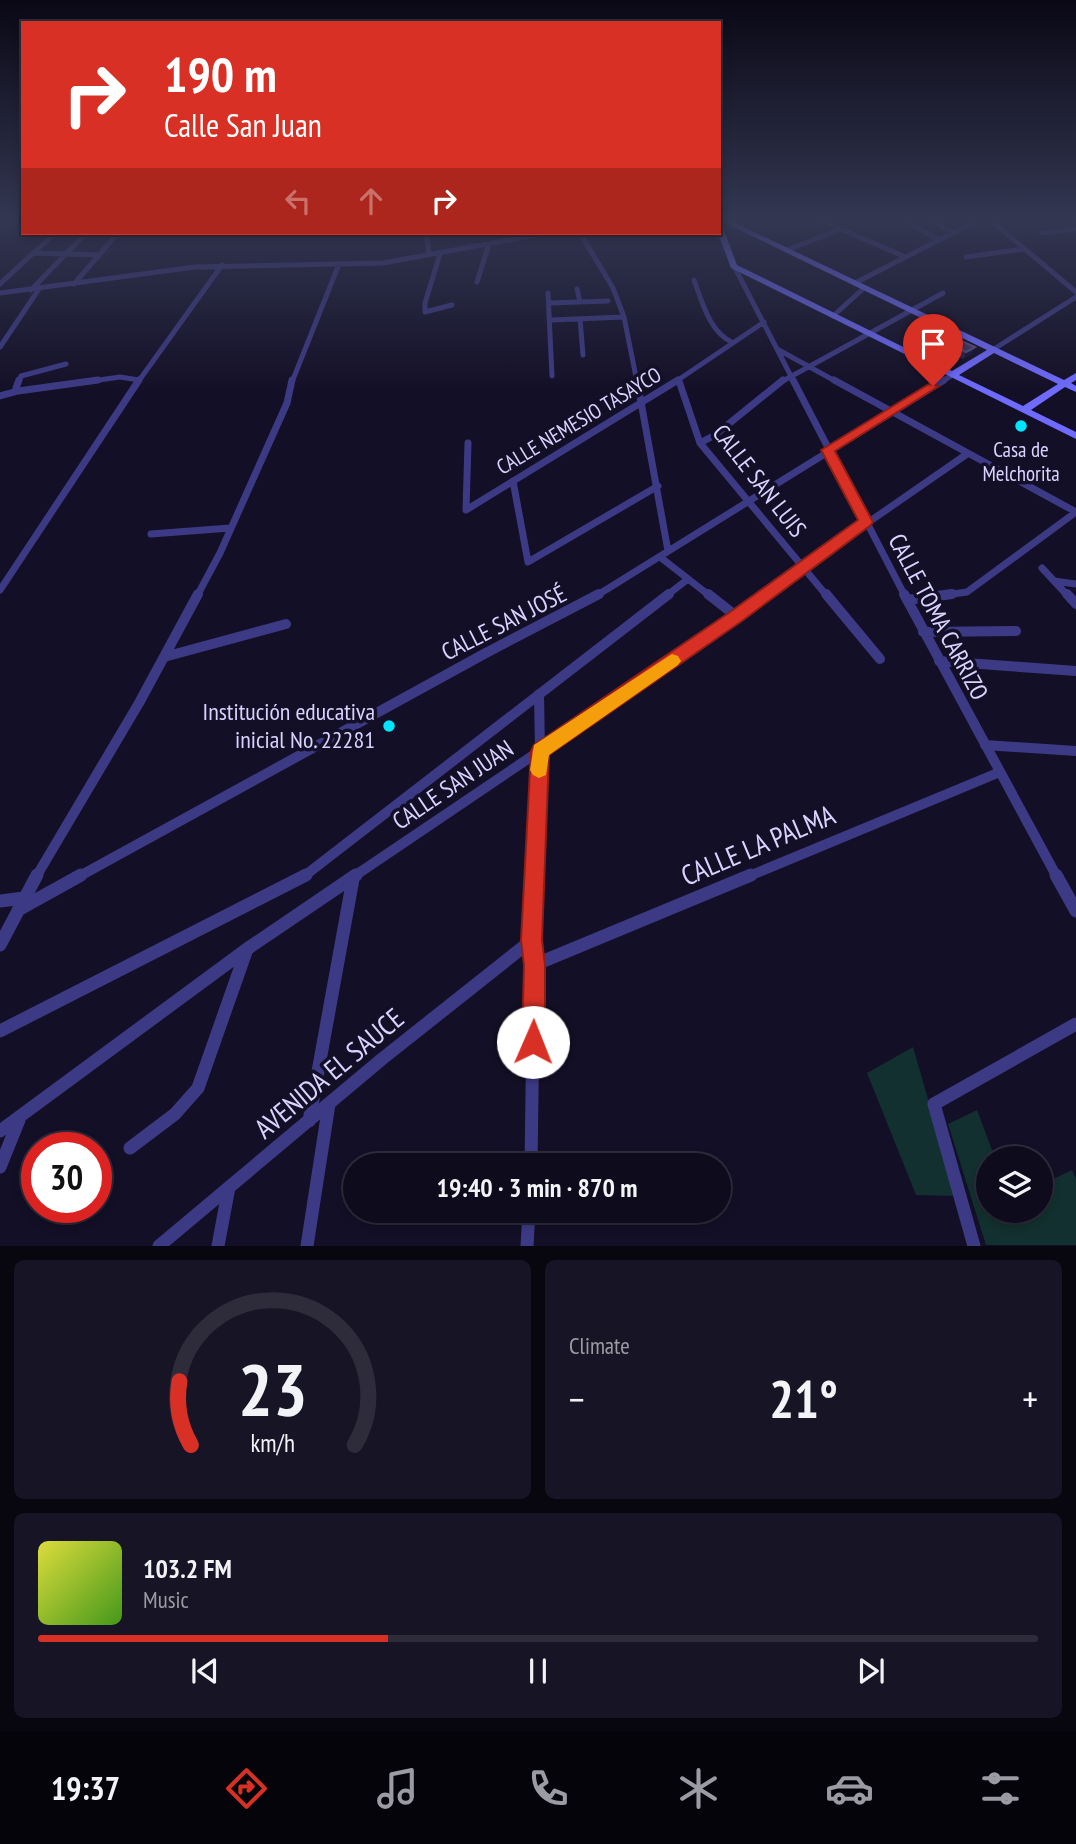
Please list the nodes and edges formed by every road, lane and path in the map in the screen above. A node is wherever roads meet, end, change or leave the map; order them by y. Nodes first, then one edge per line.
1 (44, 276) edge
2 (81, 276) edge
3 (119, 276) edge
4 (214, 276) edge
5 (335, 276) edge
6 (433, 276) edge
7 (479, 276) edge
8 (606, 276) edge
9 (739, 276) edge
10 (754, 276) edge
11 (841, 276) edge
12 (867, 276) edge
13 (1055, 276) edge
14 (694, 280) dead end
15 (477, 282) dead end
16 (855, 283) junction
17 (74, 284) junction
18 (864, 288) junction
19 (39, 289) junction
20 (577, 289) dead end
21 (31, 290) junction
22 (0, 293) edge
23 (548, 293) dead end
24 (943, 293) dead end
25 (1076, 295) edge
26 (608, 301) dead end
27 (580, 302) junction
28 (549, 303) junction
29 (452, 304) dead end
30 (911, 309) junction
31 (833, 316) junction
32 (624, 317) junction
33 (580, 318) junction
34 (551, 320) junction
35 (764, 322) junction
36 (868, 333) junction
37 (733, 343) junction
38 (0, 347) edge
39 (778, 349) junction
40 (994, 349) junction
41 (583, 355) dead end
42 (809, 364) junction
43 (65, 365) dead end
44 (954, 374) junction
45 (789, 375) junction
46 (552, 376) dead end
47 (1076, 376) edge
48 (139, 380) junction
49 (679, 381) junction
50 (1065, 384) junction
51 (1076, 389) edge
52 (18, 391) junction
53 (0, 396) edge
54 (641, 405) junction
55 (1024, 410) junction
56 (892, 411) junction
57 (1076, 436) edge
58 (468, 443) dead end
59 (700, 443) junction
60 (828, 450) junction
61 (967, 454) junction
62 (513, 481) junction
63 (658, 486) junction
64 (747, 501) junction
65 (1076, 512) edge
66 (866, 522) junction
67 (230, 528) junction
68 (151, 534) dead end
69 (664, 554) junction
70 (802, 566) junction
71 (1042, 568) dead end
72 (688, 579) junction
73 (1054, 581) junction
74 (1076, 584) edge
75 (0, 590) edge
76 (907, 600) junction
77 (1076, 604) edge
78 (736, 616) junction
79 (286, 624) dead end
80 (1016, 631) dead end
81 (923, 632) junction
82 (164, 657) junction
83 (880, 659) dead end
84 (939, 662) junction
85 (1076, 671) edge
86 (539, 694) junction
87 (985, 745) junction
88 (540, 751) junction
89 (1076, 751) edge
90 (1000, 772) junction
91 (353, 878) junction
92 (0, 901) edge
93 (21, 904) junction
94 (1076, 911) edge
95 (532, 940) junction
96 (0, 945) edge
97 (247, 949) junction
98 (534, 965) junction
99 (1076, 1024) edge
100 (0, 1031) edge
101 (329, 1104) junction
102 (19, 1119) junction
103 (309, 1121) junction
104 (0, 1131) edge
105 (130, 1148) dead end
106 (531, 1153) edge
107 (0, 1167) edge
108 (229, 1187) junction
109 (528, 1223) edge
110 (159, 1245) edge
111 (218, 1245) edge
112 (307, 1245) edge
113 (527, 1245) edge
114 (974, 1245) edge

1 - 21 street
2 - 17 street
3 - 17 street
4 - 48 street
5 - 67 street
6 - 29 street
7 - 15 street
8 - 32 street
9 - 35 street, CALLE TOMA CARRIZO
10 - 31 main road
11 - 16 main road
12 - 16 street
13 - 25 street
14 - 37 street
16 - 18 main road
17 - 19 street
18 - 30 main road
18 - 31 street
19 - 21 street
19 - 38 street
20 - 27 street
21 - 22 street
23 - 28 street
24 - 30 street
25 - 40 street
26 - 27 street
27 - 28 street
28 - 34 street
30 - 36 street
30 - 40 main road
31 - 36 main road
32 - 33 street
32 - 54 street
33 - 34 street
33 - 41 street
34 - 46 street
35 - 37 street, CALLE NEMESIO TASAYCO
35 - 39 street, CALLE TOMA CARRIZO
36 - 42 street
36 - 44 main road
37 - 49 street, CALLE NEMESIO TASAYCO
39 - 42 street
39 - 45 street, CALLE TOMA CARRIZO
40 - 44 street, CALLE SAN JOSÉ
40 - 50 main road
42 - 45 street
42 - 56 street
43 - 52 street
44 - 55 main road
44 - 56 street, CALLE SAN JOSÉ
45 - 59 street
45 - 60 street, CALLE TOMA CARRIZO
47 - 50 main road
48 - 52 street
48 - 75 street
49 - 54 street, CALLE NEMESIO TASAYCO
49 - 59 street, CALLE SAN LUIS
50 - 51 main road
50 - 55 street
52 - 53 street
54 - 62 street, CALLE NEMESIO TASAYCO
54 - 63 street
55 - 57 street
56 - 60 street, CALLE SAN JOSÉ
56 - 61 street
58 - 62 street, CALLE NEMESIO TASAYCO
59 - 64 street, CALLE SAN LUIS
60 - 64 street, CALLE SAN JOSÉ
60 - 66 street, CALLE TOMA CARRIZO
61 - 65 street
61 - 66 street, CALLE SAN JUAN
62 - 63 street
63 - 69 street
64 - 69 street, CALLE SAN JOSÉ
64 - 70 street, CALLE SAN LUIS
65 - 76 street
66 - 70 street, CALLE SAN JUAN
66 - 76 street, CALLE TOMA CARRIZO
67 - 68 street
67 - 82 street
69 - 72 street
69 - 93 street, CALLE SAN JOSÉ
70 - 78 street, CALLE SAN JUAN
70 - 83 street, CALLE SAN LUIS
71 - 73 street
72 - 78 street
72 - 86 street
73 - 74 street
73 - 77 street
76 - 81 street, CALLE TOMA CARRIZO
78 - 88 street, CALLE SAN JUAN
79 - 82 street
80 - 81 street
81 - 84 street, CALLE TOMA CARRIZO
82 - 93 street
84 - 85 street
84 - 87 street, CALLE TOMA CARRIZO
86 - 88 street
86 - 100 street
87 - 89 street
87 - 90 street, CALLE TOMA CARRIZO
88 - 91 street, CALLE SAN JUAN
88 - 95 street
90 - 94 street, CALLE TOMA CARRIZO
90 - 98 street, CALLE LA PALMA
91 - 97 street, CALLE SAN JUAN
91 - 103 street
92 - 93 street
93 - 96 street
95 - 98 street
95 - 101 street, AVENIDA EL SAUCE
97 - 102 street, CALLE SAN JUAN
97 - 105 street
98 - 106 street
99 - 114 street
101 - 103 street, AVENIDA EL SAUCE
101 - 112 street
102 - 104 street, CALLE SAN JUAN
102 - 107 street
103 - 108 street, AVENIDA EL SAUCE
108 - 110 street, AVENIDA EL SAUCE
108 - 111 street
109 - 113 street

